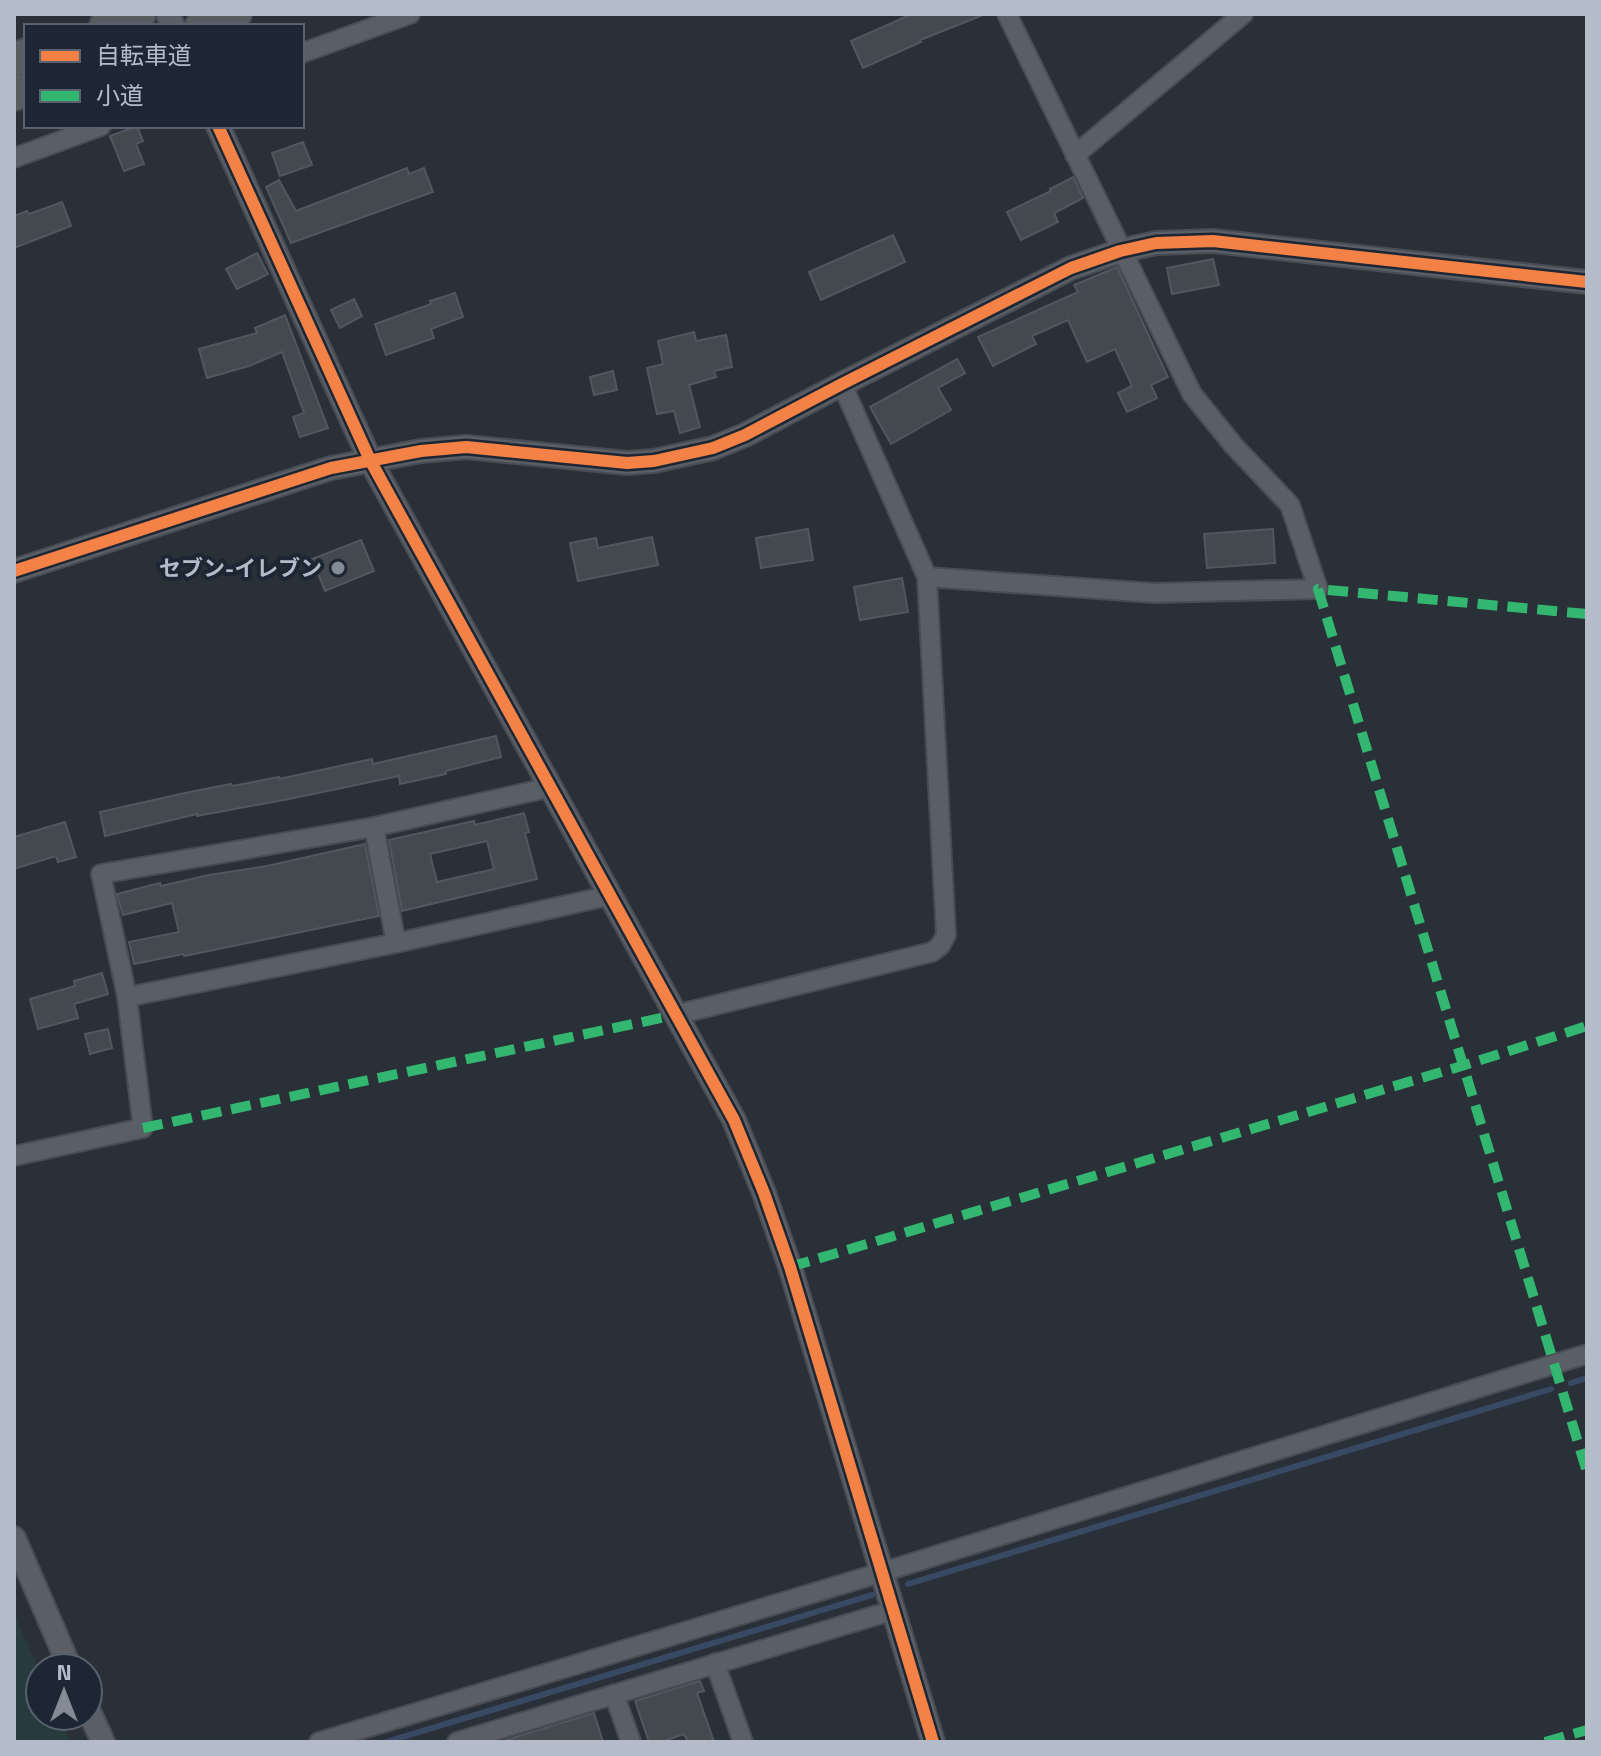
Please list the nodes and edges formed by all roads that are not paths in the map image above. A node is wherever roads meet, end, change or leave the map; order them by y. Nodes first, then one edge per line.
1 (139, 14) edge
2 (410, 14) edge
3 (1007, 14) edge
4 (1243, 14) edge
5 (112, 24) edge
6 (304, 52) edge
7 (96, 128) edge
8 (219, 128) edge
9 (1075, 155) junction
10 (14, 158) edge
11 (1120, 251) junction
12 (1587, 282) edge
13 (842, 384) junction
14 (370, 460) junction
15 (14, 571) edge
16 (927, 577) junction
17 (551, 787) junction
18 (374, 827) junction
19 (612, 895) junction
20 (396, 943) junction
21 (127, 997) junction
22 (675, 1015) junction
23 (14, 1156) edge
24 (1587, 1354) edge
25 (14, 1538) edge
26 (883, 1572) junction
27 (894, 1610) junction
28 (63, 1652) edge
29 (715, 1663) junction
30 (614, 1694) junction
31 (512, 1734) edge
32 (319, 1742) edge
33 (457, 1742) edge
34 (631, 1742) edge
35 (743, 1742) edge
36 (933, 1742) edge

1 - 5 highway
2 - 6 street
3 - 9 street
4 - 9 street
7 - 10 street
8 - 14 street
9 - 11 street
11 - 12 street
11 - 13 street
11 - 16 street
13 - 14 street
13 - 16 street
14 - 15 street
14 - 17 street
16 - 22 street
17 - 18 street
17 - 19 street
18 - 20 street
18 - 21 street
19 - 20 street
19 - 22 street
20 - 21 street
21 - 23 street
22 - 26 street
24 - 26 street
25 - 28 street
26 - 27 street
26 - 32 street
27 - 29 street
27 - 36 street
29 - 30 street
29 - 35 street
30 - 31 street
30 - 34 street
31 - 33 street

